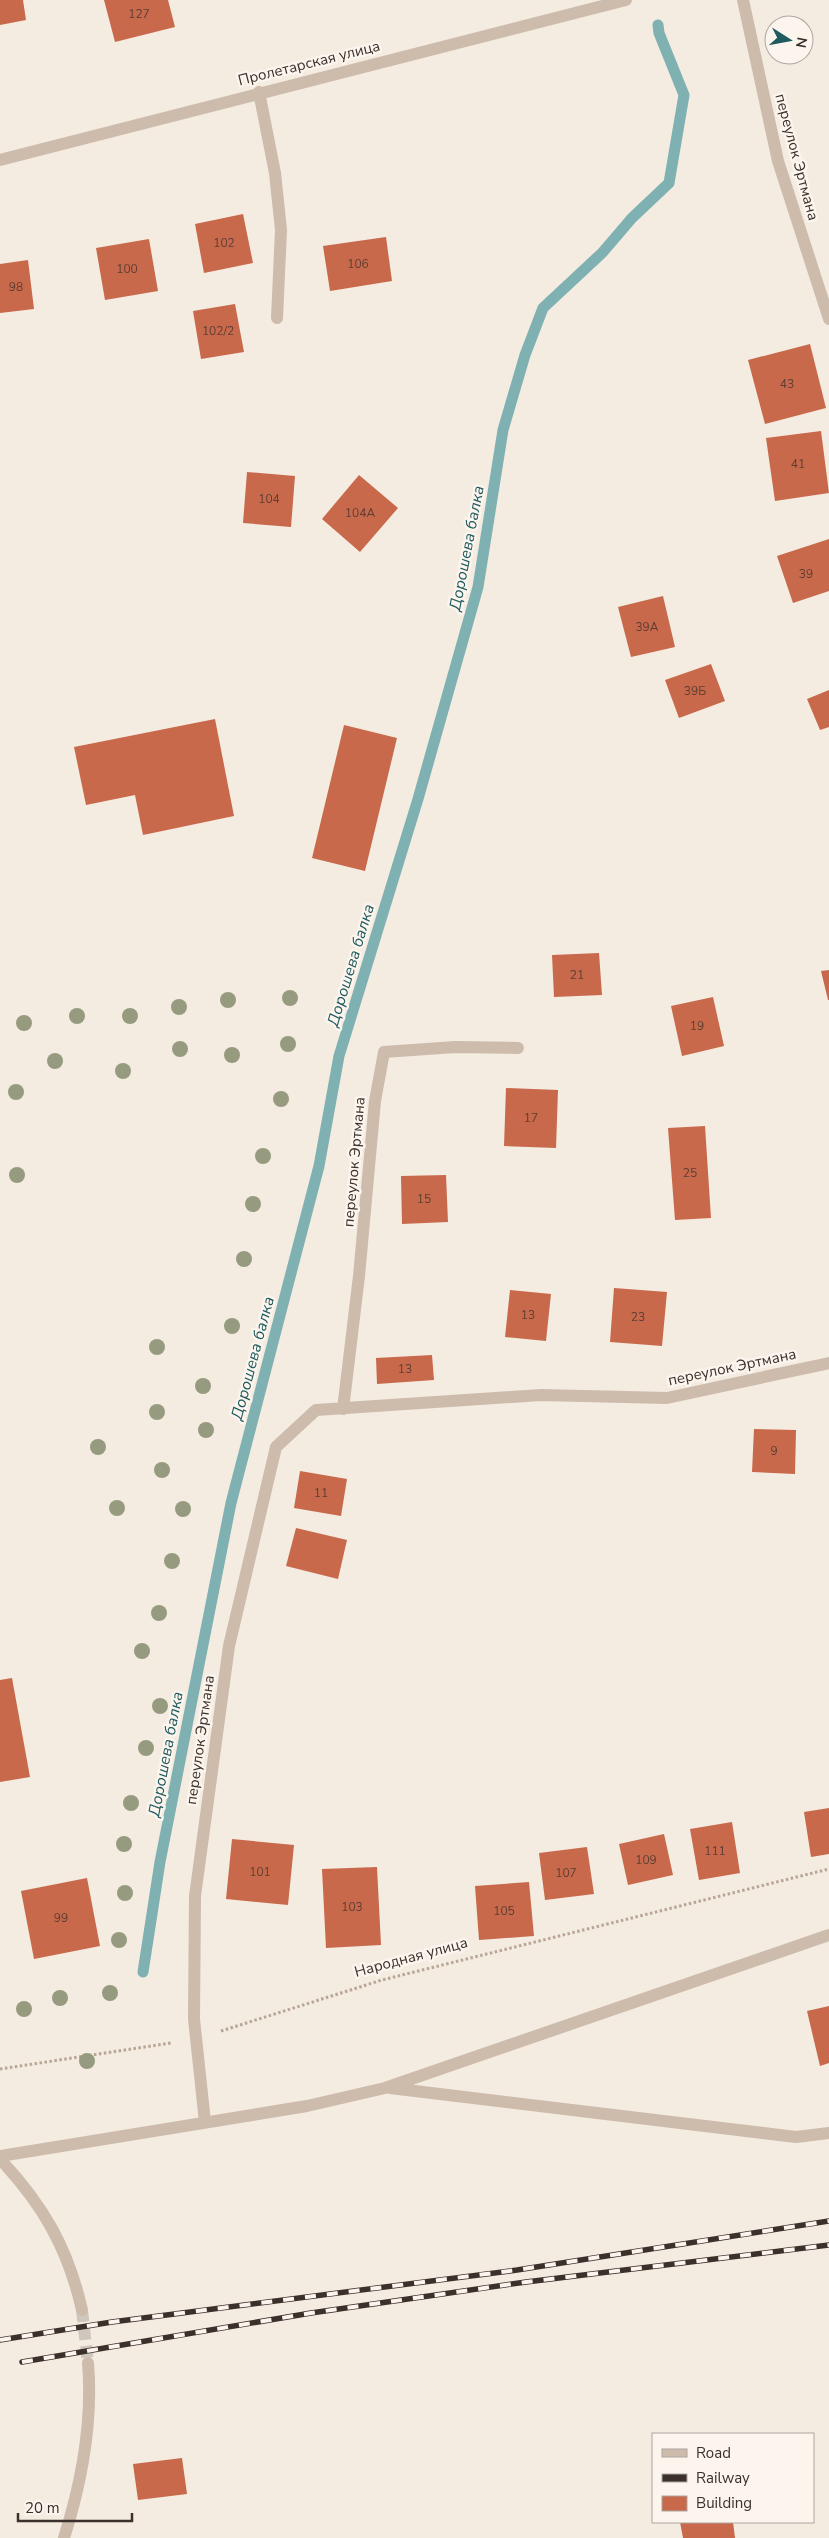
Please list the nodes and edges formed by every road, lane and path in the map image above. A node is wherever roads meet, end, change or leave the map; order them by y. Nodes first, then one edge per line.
1 (626, 0) edge
2 (743, 0) edge
3 (260, 92) junction
4 (0, 160) edge
5 (277, 318) dead end
6 (829, 319) edge
7 (518, 1048) dead end
8 (829, 1363) edge
9 (342, 1409) junction
10 (829, 1869) edge
11 (829, 1935) edge
12 (196, 2039) junction
13 (0, 2069) edge
14 (385, 2088) junction
15 (205, 2122) junction
16 (829, 2133) edge
17 (0, 2157) edge
18 (82, 2310) tunnel mouth
19 (88, 2363) tunnel mouth
20 (64, 2538) edge

1 - 3 street, Пролетарская улица
2 - 6 street, переулок Эртмана
3 - 4 street, Пролетарская улица
3 - 5 street
7 - 9 street, переулок Эртмана
8 - 9 street, переулок Эртмана
9 - 12 street, переулок Эртмана
10 - 12 path, Народная улица
11 - 14 street
12 - 13 path, Народная улица
12 - 15 street, переулок Эртмана
14 - 15 street
14 - 16 street
15 - 17 street
17 - 18 street
19 - 20 street

